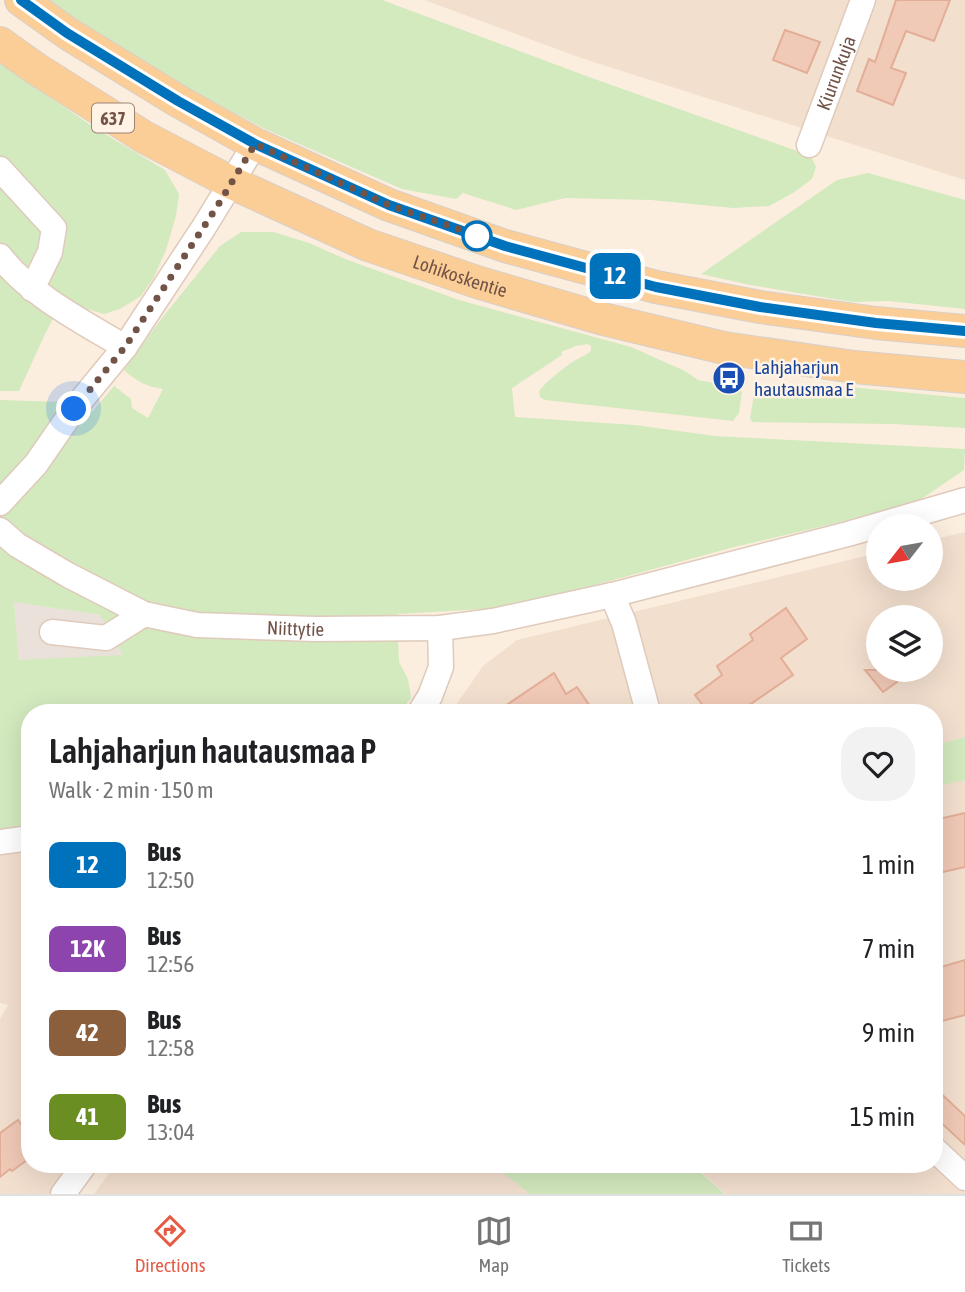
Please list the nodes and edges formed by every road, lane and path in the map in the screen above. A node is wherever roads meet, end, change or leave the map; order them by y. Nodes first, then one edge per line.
1 (21, 0) edge
2 (863, 0) edge
3 (0, 43) edge
4 (255, 144) junction
5 (809, 145) dead end
6 (0, 169) edge
7 (232, 183) junction
8 (0, 256) edge
9 (32, 289) junction
10 (965, 331) edge
11 (125, 347) junction
12 (965, 377) edge
13 (965, 500) edge
14 (0, 503) edge
15 (0, 530) edge
16 (612, 596) junction
17 (144, 614) junction
18 (440, 628) junction
19 (52, 632) dead end
20 (425, 704) edge
21 (646, 704) edge
22 (21, 839) edge
23 (0, 842) edge
24 (943, 1157) edge
25 (78, 1173) edge
26 (965, 1178) edge
27 (63, 1194) edge

1 - 4 main road, 637
2 - 5 street, Kiurunkuja
3 - 7 main road, Lohikoskentie / 637
4 - 7 street
4 - 10 main road, 637
6 - 9 street
7 - 11 street
7 - 12 main road, Lohikoskentie / 637
8 - 9 street
9 - 11 street
11 - 14 street
13 - 16 street, Niittytie
15 - 17 street, Niittytie
16 - 18 street, Niittytie
16 - 21 street
17 - 18 street, Niittytie
17 - 19 street
18 - 20 street
22 - 23 street
24 - 26 street
25 - 27 street

